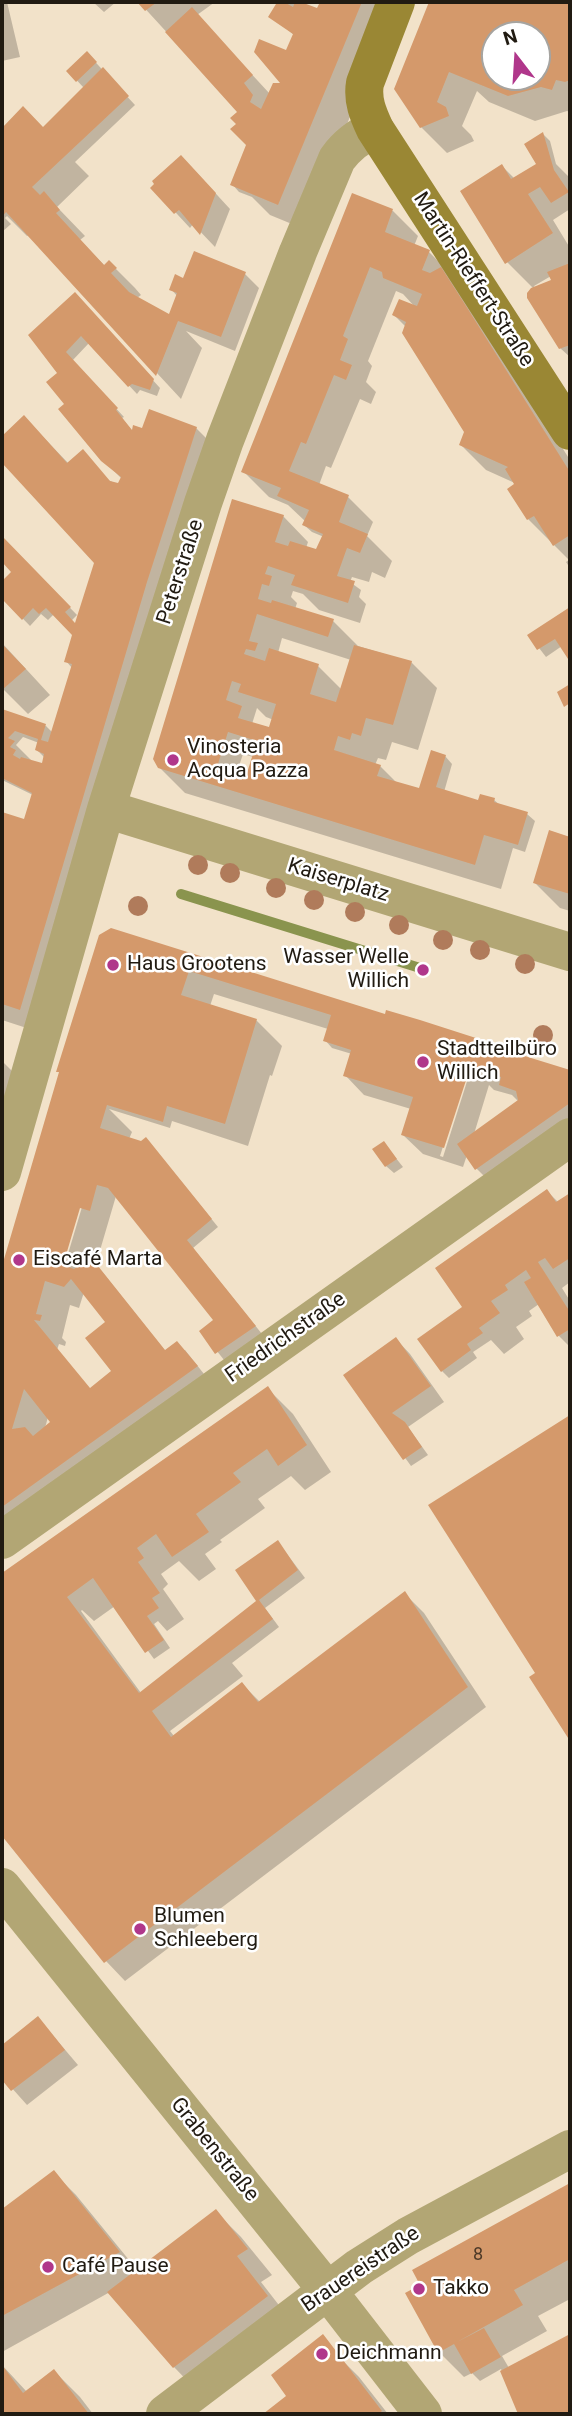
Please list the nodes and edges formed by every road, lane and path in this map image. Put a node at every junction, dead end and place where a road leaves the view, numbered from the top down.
1 (396, 2) edge
2 (375, 129) junction
3 (570, 431) edge
4 (106, 809) junction
5 (570, 952) edge
6 (570, 1137) edge
7 (2, 1172) edge
8 (2, 1540) edge
9 (2, 1887) edge
10 (570, 2149) edge
11 (327, 2290) junction
12 (166, 2414) edge
13 (423, 2414) edge

1 - 2 street
2 - 3 street, Martin-Rieffert-Straße
2 - 4 street, Peterstraße
4 - 5 street, Kaiserplatz
4 - 7 street, Peterstraße
6 - 8 street, Friedrichstraße
9 - 11 street, Grabenstraße
10 - 11 street, Brauereistraße
11 - 12 street, Brauereistraße
11 - 13 street, Grabenstraße

